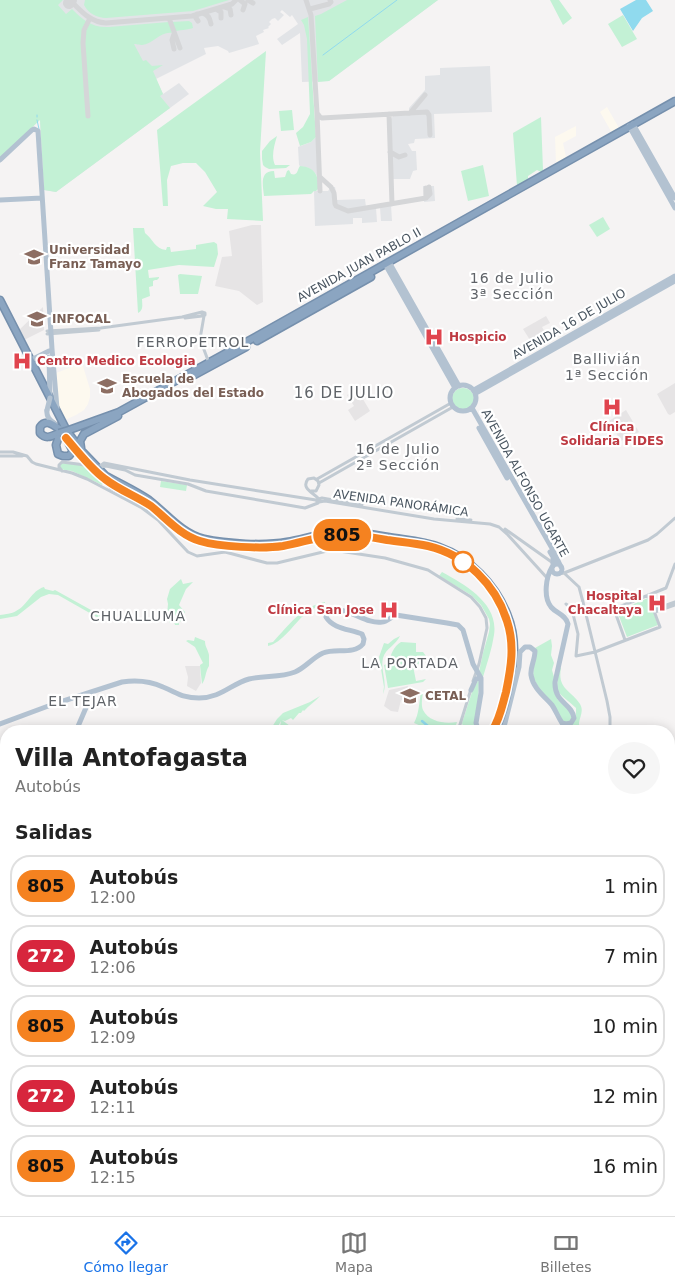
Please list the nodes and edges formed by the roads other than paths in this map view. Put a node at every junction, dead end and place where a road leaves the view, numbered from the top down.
1 (675, 101) edge
2 (675, 105) edge
3 (632, 127) junction
4 (0, 160) edge
5 (40, 198) junction
6 (675, 198) edge
7 (0, 200) edge
8 (675, 208) edge
9 (388, 265) junction
10 (675, 276) edge
11 (675, 280) edge
12 (0, 300) edge
13 (0, 309) edge
14 (49, 333) junction
15 (49, 351) junction
16 (30, 360) junction
17 (209, 365) junction
18 (457, 387) junction
19 (475, 392) junction
20 (133, 403) junction
21 (452, 405) junction
22 (471, 409) junction
23 (119, 415) junction
24 (62, 430) junction
25 (81, 450) junction
26 (0, 452) edge
27 (0, 456) edge
28 (27, 456) junction
29 (98, 467) junction
30 (135, 469) junction
31 (63, 471) junction
32 (133, 474) junction
33 (102, 475) junction
34 (318, 481) junction
35 (272, 494) junction
36 (317, 498) junction
37 (268, 502) junction
38 (273, 503) junction
39 (675, 518) edge
40 (675, 564) edge
41 (553, 566) junction
42 (561, 567) junction
43 (560, 573) junction
44 (548, 580) junction
45 (648, 596) junction
46 (566, 604) dead end
47 (675, 604) edge
48 (654, 611) junction
49 (626, 640) junction
50 (595, 652) junction
51 (476, 670) junction
52 (481, 680) junction
53 (471, 690) junction
54 (91, 692) junction
55 (0, 724) edge
56 (79, 725) edge
57 (460, 725) edge
58 (477, 725) edge
59 (496, 725) edge
60 (504, 725) edge
61 (610, 725) edge

1 - 3 highway, AVENIDA JUAN PABLO II
2 - 3 highway, AVENIDA JUAN PABLO II
3 - 6 main road
3 - 8 main road
3 - 9 highway, AVENIDA JUAN PABLO II
4 - 5 main road
5 - 7 main road
5 - 14 main road
9 - 17 highway, AVENIDA JUAN PABLO II
9 - 18 main road
10 - 19 main road, AVENIDA 16 DE JULIO
11 - 19 main road, AVENIDA 16 DE JULIO
12 - 16 highway
13 - 24 highway
14 - 15 main road
14 - 17 street
14 - 24 main road
15 - 16 main road
15 - 24 main road, bridge
16 - 24 highway
17 - 20 highway, AVENIDA JUAN PABLO II
17 - 23 highway, AVENIDA JUAN PABLO II
18 - 19 main road
18 - 21 main road
19 - 22 main road
20 - 24 highway, AVENIDA JUAN PABLO II
20 - 24 highway
21 - 22 main road
21 - 34 street
22 - 41 main road, AVENIDA ALFONSO UGARTE
22 - 42 main road, AVENIDA ALFONSO UGARTE
23 - 24 highway, AVENIDA JUAN PABLO II
23 - 25 highway
24 - 24 highway, AVENIDA JUAN PABLO II
24 - 25 highway
24 - 33 highway
25 - 33 highway
26 - 28 street
27 - 28 street
28 - 31 street
29 - 30 street, AVENIDA PANORÁMICA
29 - 31 street, AVENIDA PANORÁMICA, bridge
29 - 32 street, AVENIDA PANORÁMICA
30 - 32 street
30 - 35 street, AVENIDA PANORÁMICA
31 - 51 street
32 - 37 street, AVENIDA PANORÁMICA
33 - 59 highway
34 - 36 street
34 - 36 street
35 - 36 street, AVENIDA PANORÁMICA
35 - 37 street
35 - 38 street
36 - 38 street, AVENIDA PANORÁMICA
36 - 41 street, AVENIDA PANORÁMICA
36 - 44 street, AVENIDA PANORÁMICA
37 - 38 street, AVENIDA PANORÁMICA
39 - 43 street
40 - 45 street
41 - 42 main road
41 - 43 main road
41 - 44 main road
42 - 43 main road
43 - 44 main road
43 - 50 street
44 - 60 main road
45 - 48 street
45 - 49 street
46 - 50 street
47 - 48 street
48 - 49 street
49 - 50 street
50 - 61 street
51 - 52 main road
51 - 53 street
51 - 54 main road
52 - 53 main road
52 - 58 main road
53 - 57 street
54 - 55 main road
54 - 56 main road

